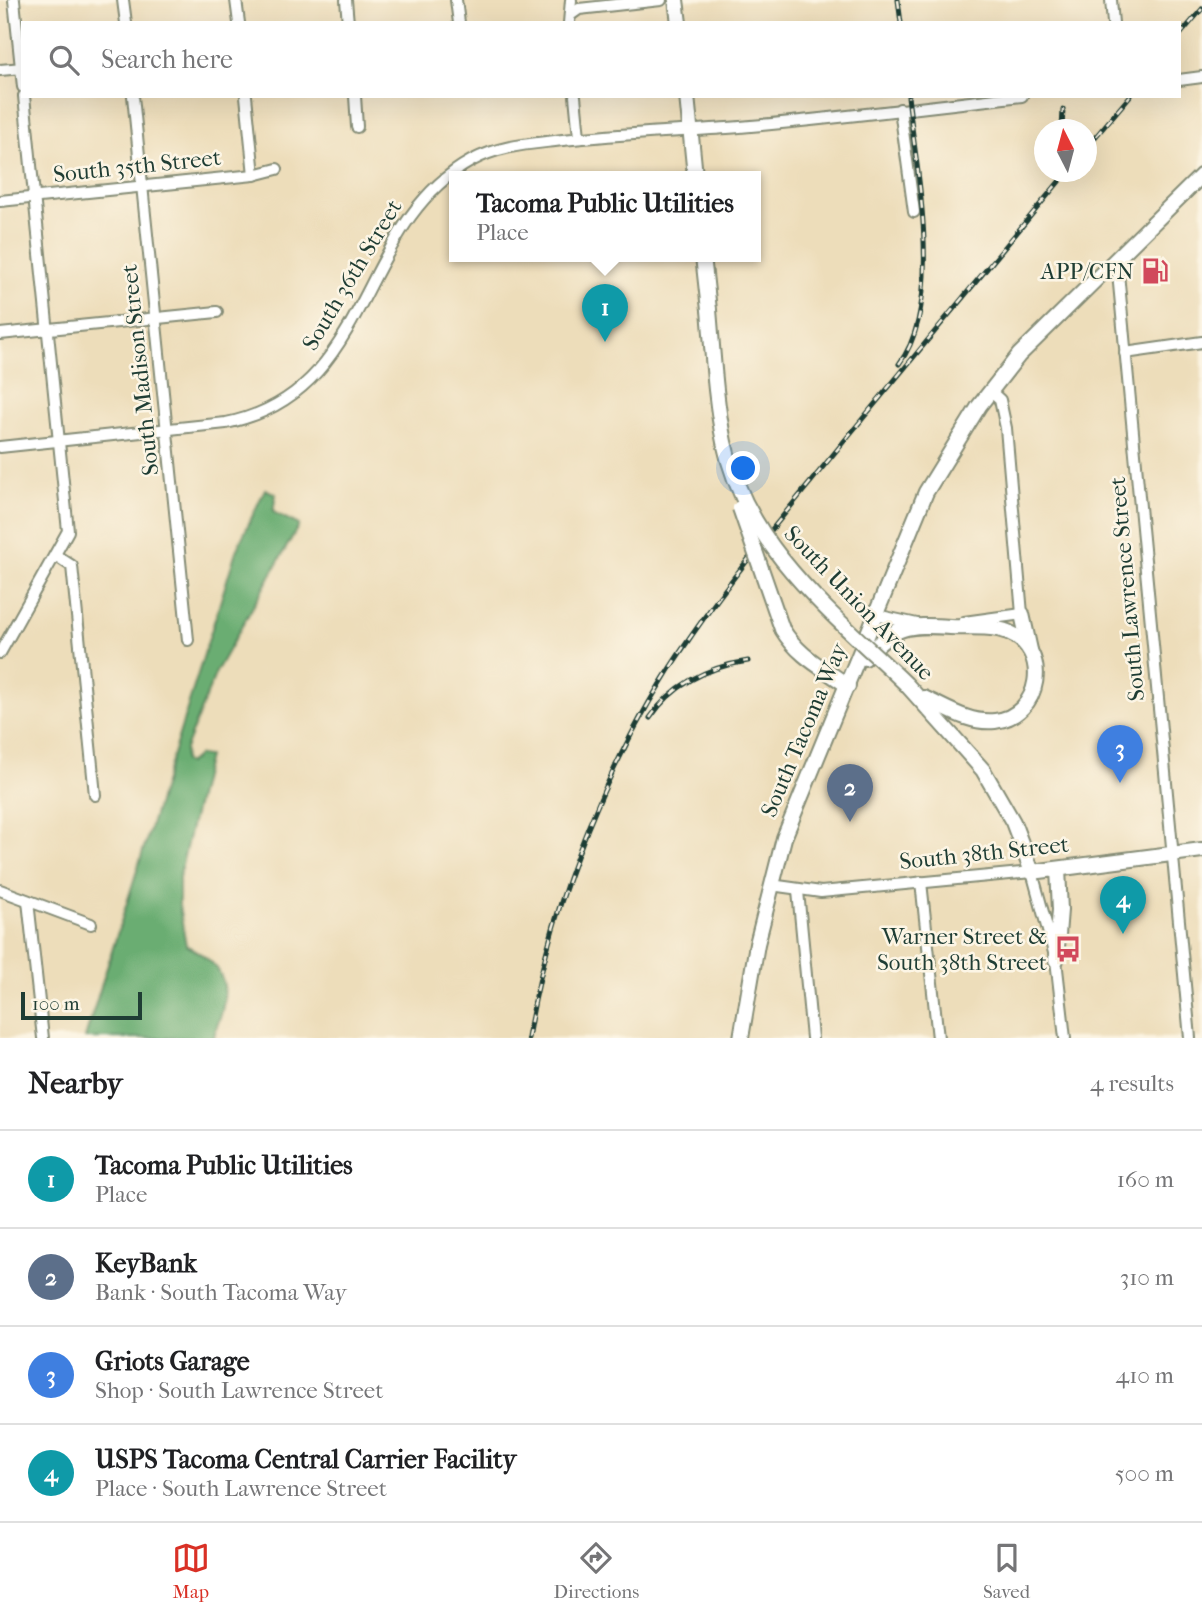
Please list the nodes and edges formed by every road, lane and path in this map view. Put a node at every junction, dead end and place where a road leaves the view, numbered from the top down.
1 (14, 0) edge
2 (123, 0) edge
3 (236, 0) edge
4 (346, 0) edge
5 (456, 0) edge
6 (571, 0) edge
7 (661, 0) edge
8 (676, 0) edge
9 (1111, 0) edge
10 (570, 18) edge
11 (126, 21) edge
12 (239, 21) edge
13 (348, 21) edge
14 (455, 21) edge
15 (679, 21) edge
16 (1113, 21) edge
17 (21, 60) edge
18 (21, 68) edge
19 (0, 70) edge
20 (1202, 77) edge
21 (1181, 79) edge
22 (24, 98) edge
23 (133, 98) edge
24 (246, 98) edge
25 (355, 98) edge
26 (575, 98) edge
27 (687, 98) edge
28 (1003, 98) edge
29 (900, 109) junction
30 (358, 127) dead end
31 (690, 130) junction
32 (579, 137) junction
33 (277, 169) dead end
34 (455, 171) edge
35 (694, 171) edge
36 (254, 175) junction
37 (1202, 175) edge
38 (449, 176) edge
39 (142, 187) junction
40 (34, 197) junction
41 (0, 201) edge
42 (914, 212) dead end
43 (704, 262) edge
44 (1110, 264) junction
45 (217, 312) dead end
46 (156, 317) junction
47 (48, 329) junction
48 (0, 334) edge
49 (1202, 342) edge
50 (1125, 353) junction
51 (990, 391) junction
52 (168, 431) junction
53 (60, 441) junction
54 (0, 447) edge
55 (731, 469) junction
56 (55, 555) junction
57 (1022, 614) junction
58 (876, 615) junction
59 (929, 626) junction
60 (188, 640) dead end
61 (1030, 650) junction
62 (0, 653) edge
63 (854, 671) junction
64 (848, 686) junction
65 (911, 690) junction
66 (95, 795) dead end
67 (1202, 850) edge
68 (1171, 854) junction
69 (1058, 869) junction
70 (1032, 872) junction
71 (921, 882) junction
72 (771, 885) junction
73 (0, 890) edge
74 (798, 891) junction
75 (28, 901) junction
76 (91, 923) dead end
77 (1056, 960) junction
78 (43, 1038) edge
79 (741, 1038) edge
80 (813, 1038) edge
81 (938, 1038) edge
82 (1065, 1038) edge
83 (1190, 1038) edge

1 - 17 street
2 - 11 street
3 - 12 street
4 - 13 street
5 - 14 street
6 - 10 street
7 - 10 street
8 - 15 main road
9 - 16 street
18 - 19 street
20 - 21 street
22 - 40 street
23 - 39 street, South Madison Street
24 - 36 street
25 - 30 street
26 - 32 street
27 - 31 main road
28 - 29 street
29 - 31 street
29 - 42 street
31 - 32 street
31 - 35 main road
32 - 34 street, South 36th Street
33 - 36 street, South 35th Street
36 - 39 street, South 35th Street
37 - 44 main road, South Tacoma Way
38 - 52 street, South 36th Street
39 - 40 street, South 35th Street
39 - 46 street, South Madison Street
40 - 41 street, South 35th Street
40 - 47 street
43 - 55 main road, South Union Avenue, bridge
44 - 50 street, South Lawrence Street
44 - 51 main road, South Tacoma Way
45 - 46 street
46 - 47 street
46 - 52 street, South Madison Street
47 - 48 street
47 - 53 street
49 - 50 street
50 - 68 street, South Lawrence Street
51 - 57 street
51 - 58 main road, South Tacoma Way
52 - 53 street, South 36th Street
52 - 60 street, South Madison Street
53 - 54 street, South 36th Street
53 - 56 street
55 - 64 main road, bridge
55 - 65 main road, South Union Avenue, bridge
56 - 62 street
56 - 66 street
57 - 59 street
57 - 61 main road
58 - 59 street
58 - 63 main road, South Tacoma Way
59 - 61 main road
59 - 63 main road
61 - 65 main road
63 - 64 main road, South Tacoma Way
64 - 72 main road, South Tacoma Way
65 - 70 main road, South Union Avenue
67 - 68 main road, South 38th Street
68 - 69 main road, South 38th Street
68 - 83 street, South Lawrence Street
69 - 70 main road, South 38th Street
69 - 77 main road
70 - 71 street, South 38th Street
70 - 77 street
71 - 74 street, South 38th Street
71 - 81 street
72 - 74 street, South 38th Street
72 - 79 main road, South Tacoma Way
73 - 75 street
74 - 80 street
75 - 76 street
75 - 78 street
77 - 82 street

